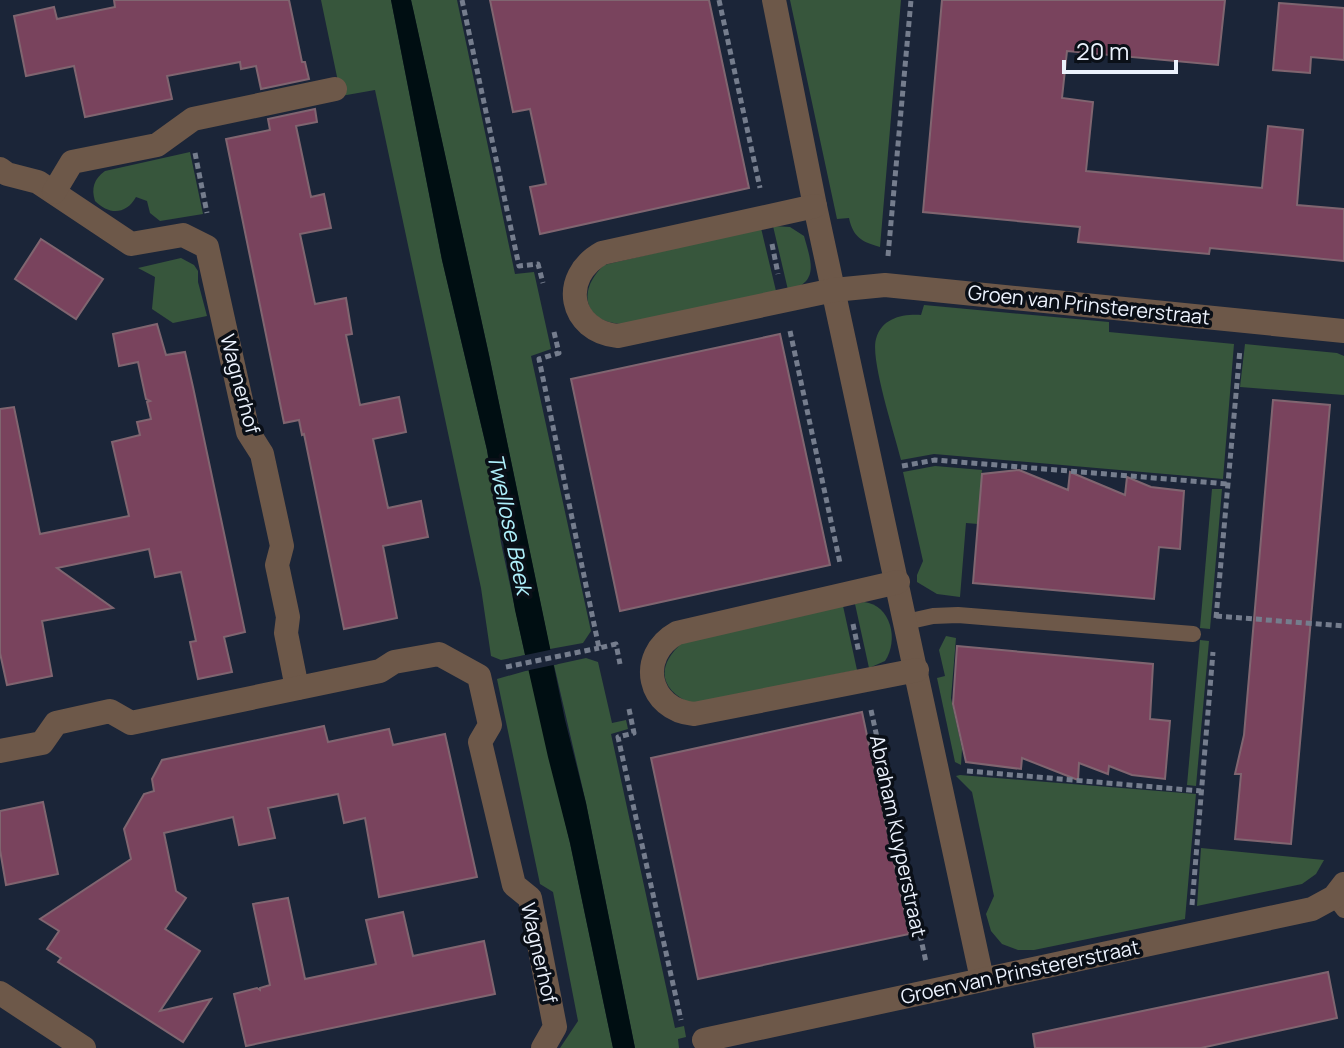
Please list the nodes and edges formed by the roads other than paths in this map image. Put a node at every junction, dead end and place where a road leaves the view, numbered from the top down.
1 (774, 0) edge
2 (335, 89) dead end
3 (0, 169) edge
4 (54, 192) junction
5 (815, 206) junction
6 (834, 290) junction
7 (1344, 331) edge
8 (898, 582) junction
9 (906, 622) junction
10 (1193, 634) dead end
11 (917, 670) junction
12 (297, 688) junction
13 (0, 751) edge
14 (1341, 897) edge
15 (982, 979) junction
16 (0, 993) edge
17 (704, 1040) dead end
18 (84, 1048) edge
19 (543, 1048) edge

1 - 5 street
2 - 4 street
3 - 4 street
4 - 12 street, Wagnerhof
5 - 6 street
5 - 6 street
6 - 7 street, Groen van Prinstererstraat
6 - 8 street
8 - 9 street
8 - 11 street
9 - 10 lane
9 - 11 street
11 - 15 street
12 - 13 street, Wagnerhof
12 - 19 street, Wagnerhof
14 - 15 street, Groen van Prinstererstraat
15 - 17 street, Groen van Prinstererstraat
16 - 18 street

